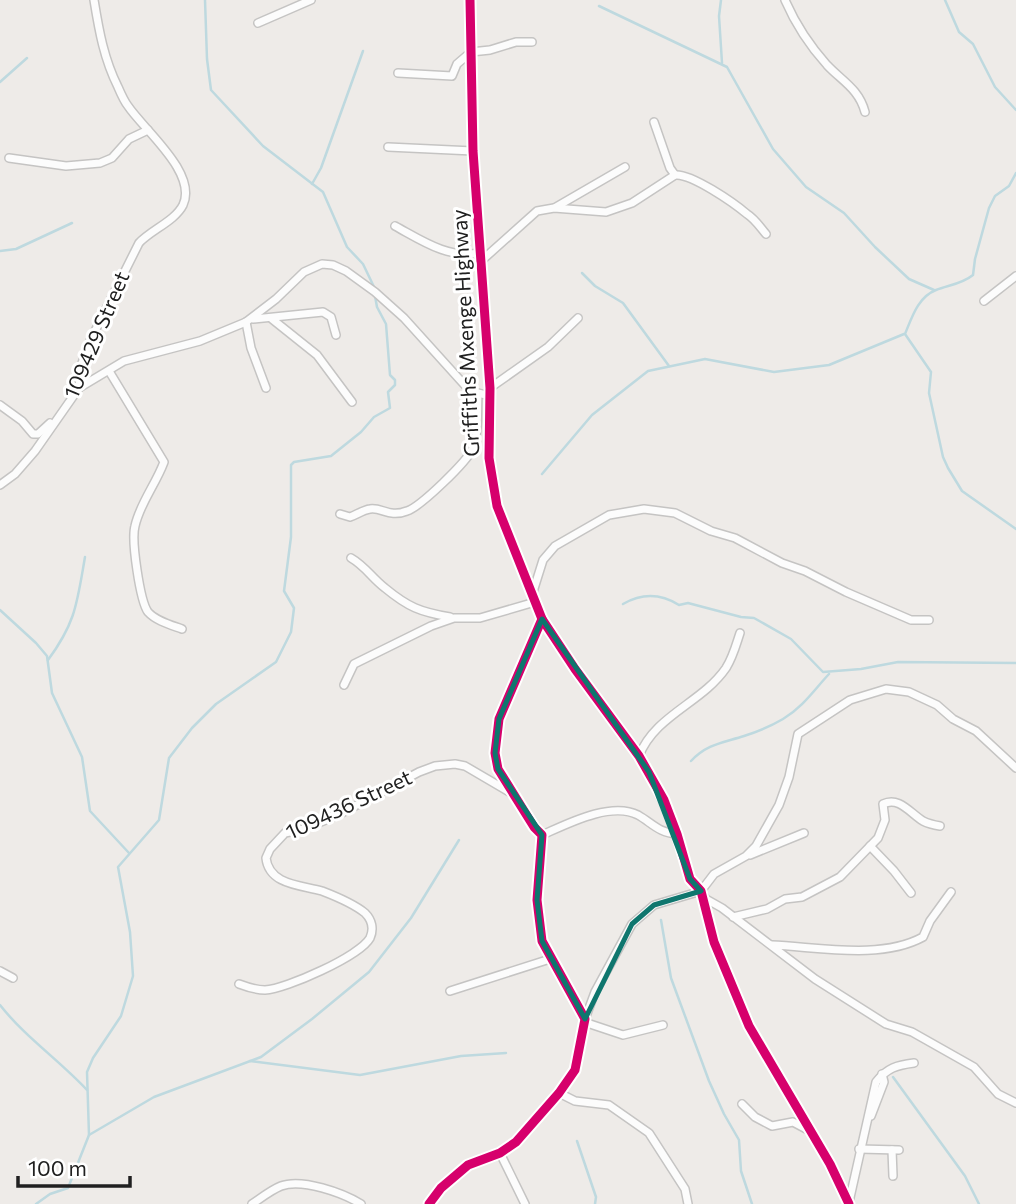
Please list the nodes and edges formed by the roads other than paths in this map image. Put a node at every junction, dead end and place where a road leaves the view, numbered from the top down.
1 (94, 0) edge
2 (311, 0) edge
3 (470, 0) edge
4 (785, 0) edge
5 (258, 23) dead end
6 (532, 42) dead end
7 (471, 52) junction
8 (398, 73) dead end
9 (864, 112) dead end
10 (654, 122) dead end
11 (148, 130) junction
12 (388, 147) dead end
13 (473, 151) junction
14 (9, 158) dead end
15 (625, 167) dead end
16 (676, 174) junction
17 (554, 208) junction
18 (395, 226) dead end
19 (766, 234) dead end
20 (480, 257) junction
21 (1016, 276) edge
22 (984, 301) dead end
23 (578, 318) dead end
24 (272, 319) junction
25 (249, 321) junction
26 (336, 335) dead end
27 (108, 371) junction
28 (79, 388) junction
29 (266, 388) dead end
30 (490, 392) junction
31 (478, 394) junction
32 (352, 402) dead end
33 (0, 405) edge
34 (63, 410) junction
35 (0, 485) edge
36 (340, 514) dead end
37 (351, 558) dead end
38 (533, 599) junction
39 (454, 618) junction
40 (542, 619) junction
41 (929, 620) dead end
42 (182, 629) dead end
43 (740, 633) dead end
44 (344, 685) dead end
45 (639, 756) junction
46 (1016, 768) edge
47 (515, 796) junction
48 (940, 826) dead end
49 (804, 833) dead end
50 (677, 834) junction
51 (542, 835) junction
52 (870, 846) junction
53 (746, 856) junction
54 (701, 891) junction
55 (951, 892) dead end
56 (911, 893) dead end
57 (733, 917) junction
58 (772, 945) junction
59 (550, 959) junction
60 (0, 971) edge
61 (13, 978) dead end
62 (239, 984) dead end
63 (450, 991) dead end
64 (584, 1021) junction
65 (663, 1025) dead end
66 (914, 1063) dead end
67 (884, 1072) junction
68 (893, 1077) dead end
69 (559, 1093) junction
70 (1016, 1103) edge
71 (742, 1104) dead end
72 (811, 1131) junction
73 (860, 1147) junction
74 (500, 1153) junction
75 (893, 1176) dead end
76 (849, 1203) edge
77 (252, 1204) edge
78 (361, 1204) edge
79 (429, 1204) edge
80 (525, 1204) edge
81 (688, 1204) edge

1 - 11 street, 109429 Street
2 - 5 street
3 - 7 street, Griffiths Mxenge Highway
4 - 9 street
6 - 7 street
7 - 8 street
7 - 13 street, Griffiths Mxenge Highway
10 - 16 street
11 - 14 street
11 - 28 street, 109429 Street
12 - 13 street
13 - 20 street, Griffiths Mxenge Highway
15 - 17 street
16 - 17 street
16 - 19 street
17 - 20 street
18 - 20 street
20 - 30 street, Griffiths Mxenge Highway
21 - 22 street
23 - 30 street
24 - 25 street
24 - 26 street
24 - 32 street
25 - 27 street
25 - 29 street
25 - 31 street
27 - 28 street
27 - 42 street
28 - 34 street, 109429 Street
30 - 31 street
30 - 38 street, Griffiths Mxenge Highway
31 - 36 street
33 - 34 street
34 - 35 street, 109429 Street
37 - 39 street
38 - 39 street
38 - 40 street, Griffiths Mxenge Highway
38 - 41 street
39 - 44 street
40 - 45 street, Griffiths Mxenge Highway
40 - 47 street
43 - 45 street
45 - 50 street, Griffiths Mxenge Highway
46 - 53 street
47 - 51 street
47 - 62 street, 109436 Street
48 - 52 street
49 - 53 street
50 - 51 street
50 - 54 street, Griffiths Mxenge Highway
51 - 59 street
52 - 56 street
52 - 57 street
53 - 54 street
54 - 57 street
54 - 64 street
54 - 72 street, Griffiths Mxenge Highway
55 - 58 street
57 - 58 street
58 - 70 street
59 - 63 street
59 - 64 street
60 - 61 street
64 - 65 street
64 - 69 street
66 - 67 street
67 - 68 street
67 - 73 street
69 - 74 street
69 - 81 street
71 - 72 street
72 - 76 street, Griffiths Mxenge Highway
73 - 75 street
73 - 76 street
74 - 79 street
74 - 80 street
77 - 78 street

